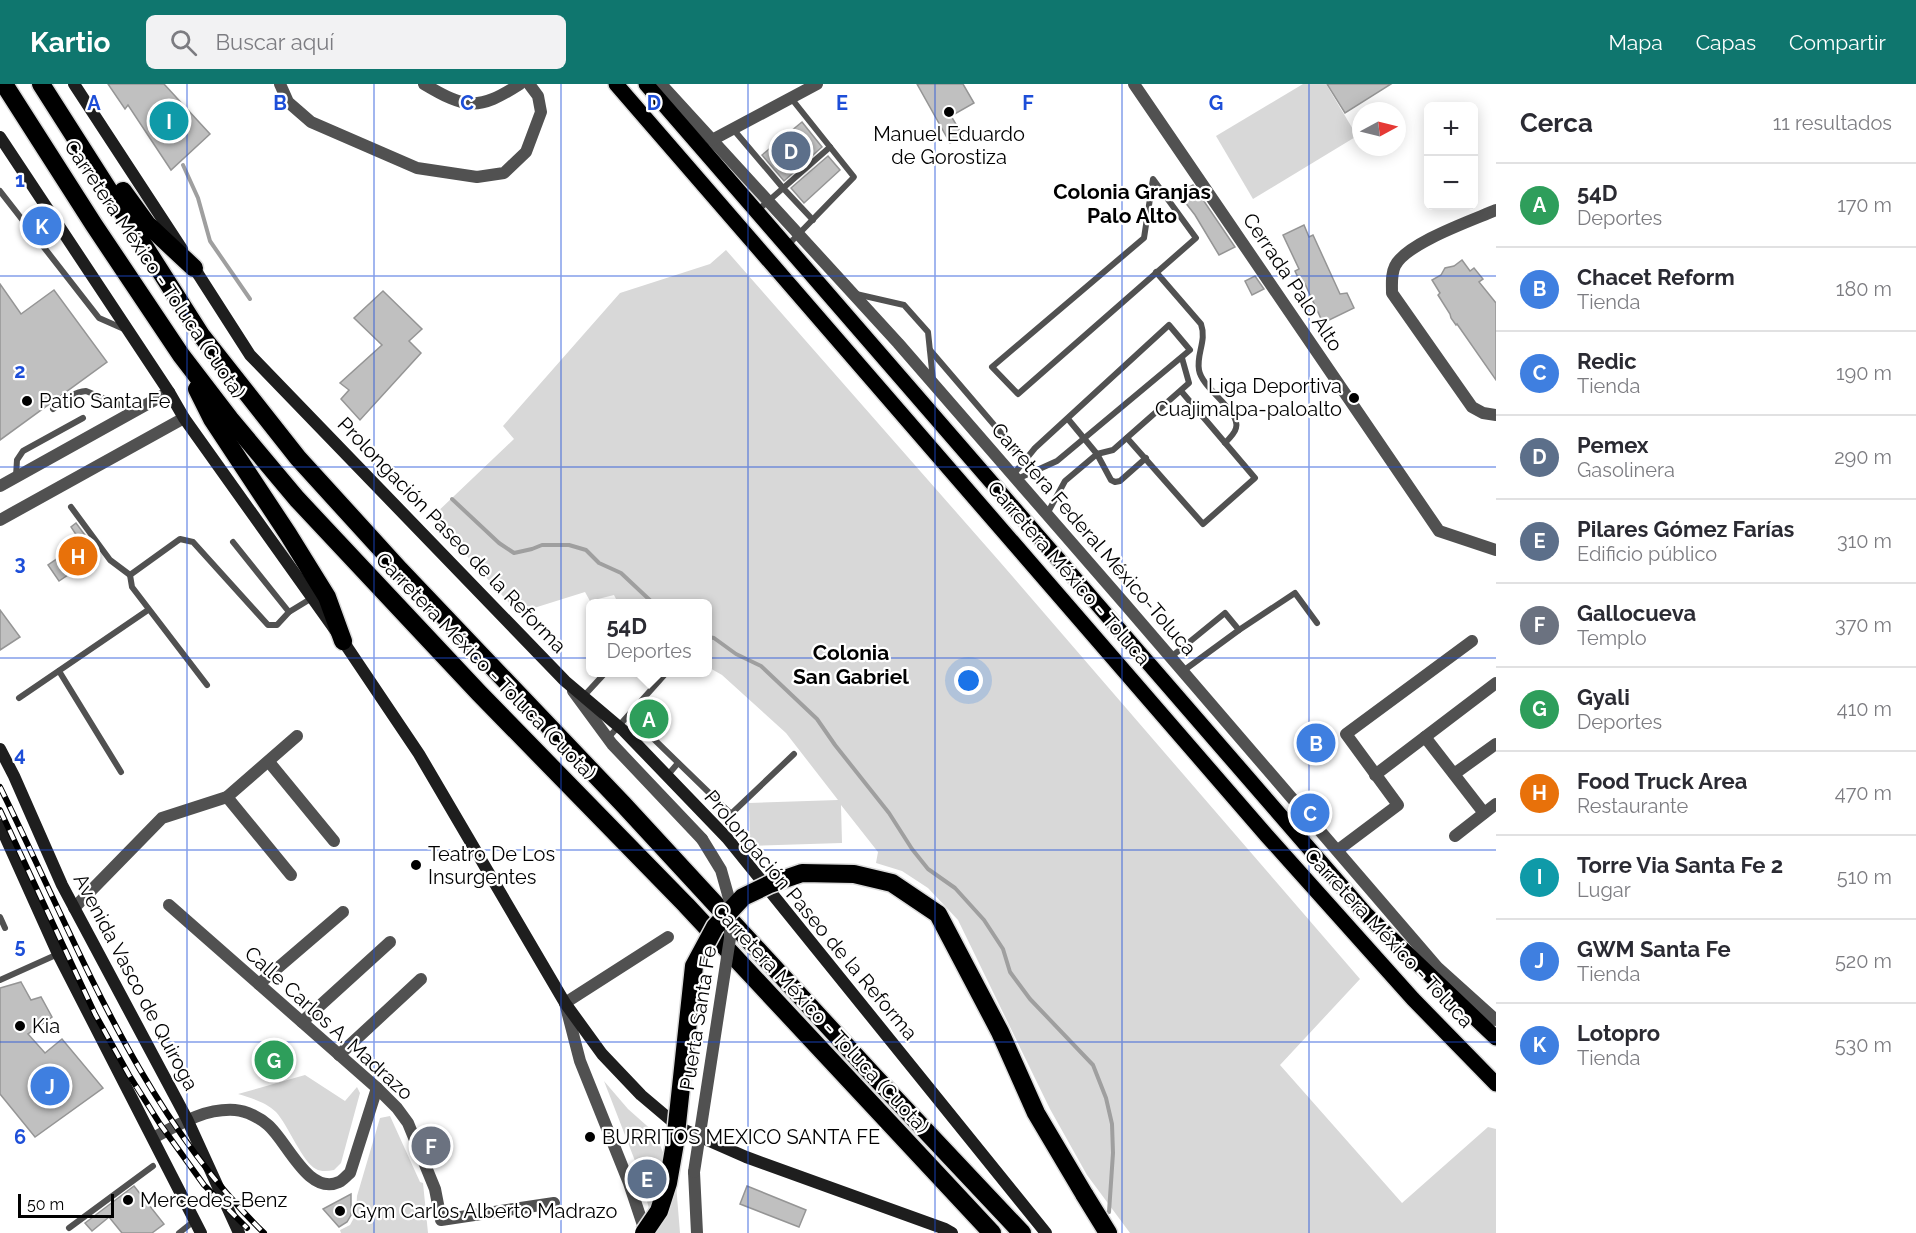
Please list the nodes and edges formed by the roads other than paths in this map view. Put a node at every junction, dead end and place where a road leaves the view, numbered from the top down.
1 (4, 84) edge
2 (40, 84) edge
3 (74, 84) edge
4 (280, 84) edge
5 (424, 84) edge
6 (520, 84) edge
7 (529, 84) edge
8 (616, 84) edge
9 (646, 84) edge
10 (661, 84) edge
11 (817, 84) edge
12 (1134, 84) edge
13 (791, 98) junction
14 (733, 129) junction
15 (72, 132) junction
16 (0, 137) edge
17 (712, 140) junction
18 (830, 147) junction
19 (783, 188) junction
20 (0, 191) edge
21 (762, 206) junction
22 (1496, 210) edge
23 (813, 220) junction
24 (793, 241) junction
25 (194, 268) junction
26 (1156, 272) junction
27 (851, 292) junction
28 (128, 331) junction
29 (930, 350) junction
30 (181, 355) junction
31 (1182, 358) junction
32 (933, 384) junction
33 (1180, 391) junction
34 (169, 392) junction
35 (53, 409) dead end
36 (135, 411) junction
37 (1496, 415) edge
38 (83, 418) dead end
39 (184, 418) junction
40 (1068, 419) junction
41 (1085, 438) junction
42 (1127, 438) junction
43 (1225, 443) junction
44 (1097, 454) junction
45 (1146, 458) junction
46 (1024, 460) junction
47 (16, 477) junction
48 (1015, 477) junction
49 (0, 486) edge
50 (71, 507) dead end
51 (1047, 514) junction
52 (0, 520) edge
53 (232, 542) dead end
54 (1496, 549) edge
55 (130, 575) junction
56 (313, 598) junction
57 (148, 610) junction
58 (289, 612) junction
59 (1317, 623) dead end
60 (1239, 630) junction
61 (1472, 640) dead end
62 (343, 641) junction
63 (1171, 657) junction
64 (59, 671) junction
65 (1183, 671) junction
66 (602, 677) edge
67 (664, 677) edge
68 (1496, 683) edge
69 (207, 685) dead end
70 (19, 698) dead end
71 (582, 699) junction
72 (629, 716) junction
73 (619, 726) junction
74 (297, 736) dead end
75 (1425, 737) junction
76 (608, 738) junction
77 (1496, 744) edge
78 (0, 749) edge
79 (794, 754) dead end
80 (269, 762) junction
81 (678, 763) junction
82 (121, 772) dead end
83 (1454, 774) junction
84 (1376, 775) junction
85 (667, 776) junction
86 (227, 797) junction
87 (1496, 804) edge
88 (1484, 813) junction
89 (0, 825) edge
90 (1455, 836) dead end
91 (334, 841) dead end
92 (1338, 850) junction
93 (291, 875) dead end
94 (169, 905) dead end
95 (74, 908) junction
96 (344, 912) dead end
97 (0, 917) edge
98 (5, 928) dead end
99 (668, 937) dead end
100 (390, 942) dead end
101 (58, 954) junction
102 (421, 979) dead end
103 (0, 980) edge
104 (259, 984) junction
105 (564, 1004) junction
106 (1496, 1020) edge
107 (302, 1022) junction
108 (1496, 1038) edge
109 (339, 1055) junction
110 (1476, 1063) junction
111 (1496, 1074) edge
112 (1496, 1084) edge
113 (377, 1088) junction
114 (187, 1119) junction
115 (153, 1138) junction
116 (153, 1166) dead end
117 (554, 1203) dead end
118 (195, 1221) junction
119 (69, 1228) dead end
120 (179, 1233) edge
121 (201, 1233) edge
122 (239, 1233) edge
123 (644, 1233) edge
124 (698, 1233) edge
125 (952, 1233) edge
126 (992, 1233) edge
127 (1022, 1233) edge
128 (1046, 1233) edge
129 (1107, 1233) edge

1 - 30 highway, Carretera México - Toluca (Cuota)
2 - 15 highway, Carretera México - Toluca (Cuota)
3 - 25 main road, Prolongación Paseo de la Reforma
4 - 7 street
5 - 6 street
8 - 110 main road, Carretera México - Toluca
9 - 21 main road, Carretera México - Toluca
10 - 17 street
11 - 13 street
12 - 54 street, Cerrada Palo Alto
13 - 14 street
13 - 18 lane
14 - 17 street
14 - 19 lane
15 - 25 highway
15 - 127 highway, Carretera México - Toluca (Cuota)
16 - 28 main road
17 - 21 street
18 - 19 lane
18 - 23 lane
19 - 21 lane
19 - 23 lane
20 - 28 lane
21 - 24 main road, Carretera México - Toluca
22 - 37 street
23 - 24 lane
24 - 27 street, Carretera Federal México-Toluca
24 - 108 main road, Carretera México - Toluca
25 - 71 main road, Prolongación Paseo de la Reforma
26 - 26 lane
26 - 43 lane
27 - 29 lane
27 - 32 street, Carretera Federal México-Toluca
28 - 34 main road
29 - 32 lane
29 - 46 lane
30 - 62 highway
30 - 126 highway, Carretera México - Toluca (Cuota)
31 - 33 lane
31 - 40 lane
31 - 41 lane
32 - 48 street, Carretera Federal México-Toluca
33 - 42 lane
33 - 43 lane
34 - 36 street
34 - 39 main road
35 - 36 lane
36 - 47 street
38 - 47 lane
39 - 52 street
39 - 56 main road
40 - 41 lane
40 - 46 lane
41 - 44 lane
41 - 48 lane
42 - 44 lane
42 - 45 lane
43 - 45 lane
44 - 45 lane
44 - 51 lane
46 - 48 lane
47 - 49 street
48 - 51 street, Carretera Federal México-Toluca
50 - 55 lane
51 - 63 street, Carretera Federal México-Toluca
53 - 58 lane
55 - 57 lane
55 - 58 lane
56 - 58 lane
56 - 62 main road
57 - 64 lane
57 - 69 lane
59 - 60 lane
60 - 63 lane
60 - 65 lane
61 - 84 street
62 - 105 main road
63 - 65 street, Carretera Federal México-Toluca
64 - 70 lane
64 - 82 lane
65 - 92 street, Carretera Federal México-Toluca
66 - 71 lane
67 - 72 lane
68 - 75 street
71 - 73 main road, Prolongación Paseo de la Reforma
71 - 76 street, Puerta Santa Fe
72 - 73 lane
72 - 81 lane
73 - 76 lane
73 - 85 main road, Prolongación Paseo de la Reforma
74 - 80 street
75 - 83 street
75 - 84 street
76 - 124 street, Puerta Santa Fe, bridge
77 - 83 street
78 - 95 main road, Avenida Vasco de Quiroga
79 - 81 lane
80 - 86 street
80 - 91 street
81 - 85 lane
83 - 88 street
84 - 92 street
85 - 128 main road, Prolongación Paseo de la Reforma
86 - 93 street
86 - 95 street
87 - 88 street
88 - 90 street
89 - 101 main road
92 - 106 street, Carretera Federal México-Toluca
94 - 104 street, Calle Carlos A. Madrazo
95 - 114 main road, Avenida Vasco de Quiroga
96 - 104 street
97 - 98 lane
99 - 105 street
100 - 107 street
101 - 103 lane
101 - 115 main road
102 - 109 street
104 - 107 street, Calle Carlos A. Madrazo
105 - 123 street
105 - 125 main road
107 - 109 street, Calle Carlos A. Madrazo
109 - 113 street, Calle Carlos A. Madrazo
110 - 111 main road
110 - 112 main road, Carretera México - Toluca
113 - 114 street
113 - 117 street, Calle Carlos A. Madrazo
114 - 115 street
114 - 122 main road, Avenida Vasco de Quiroga
115 - 118 main road
116 - 119 lane
118 - 120 lane
118 - 121 main road
123 - 129 highway, bridge

